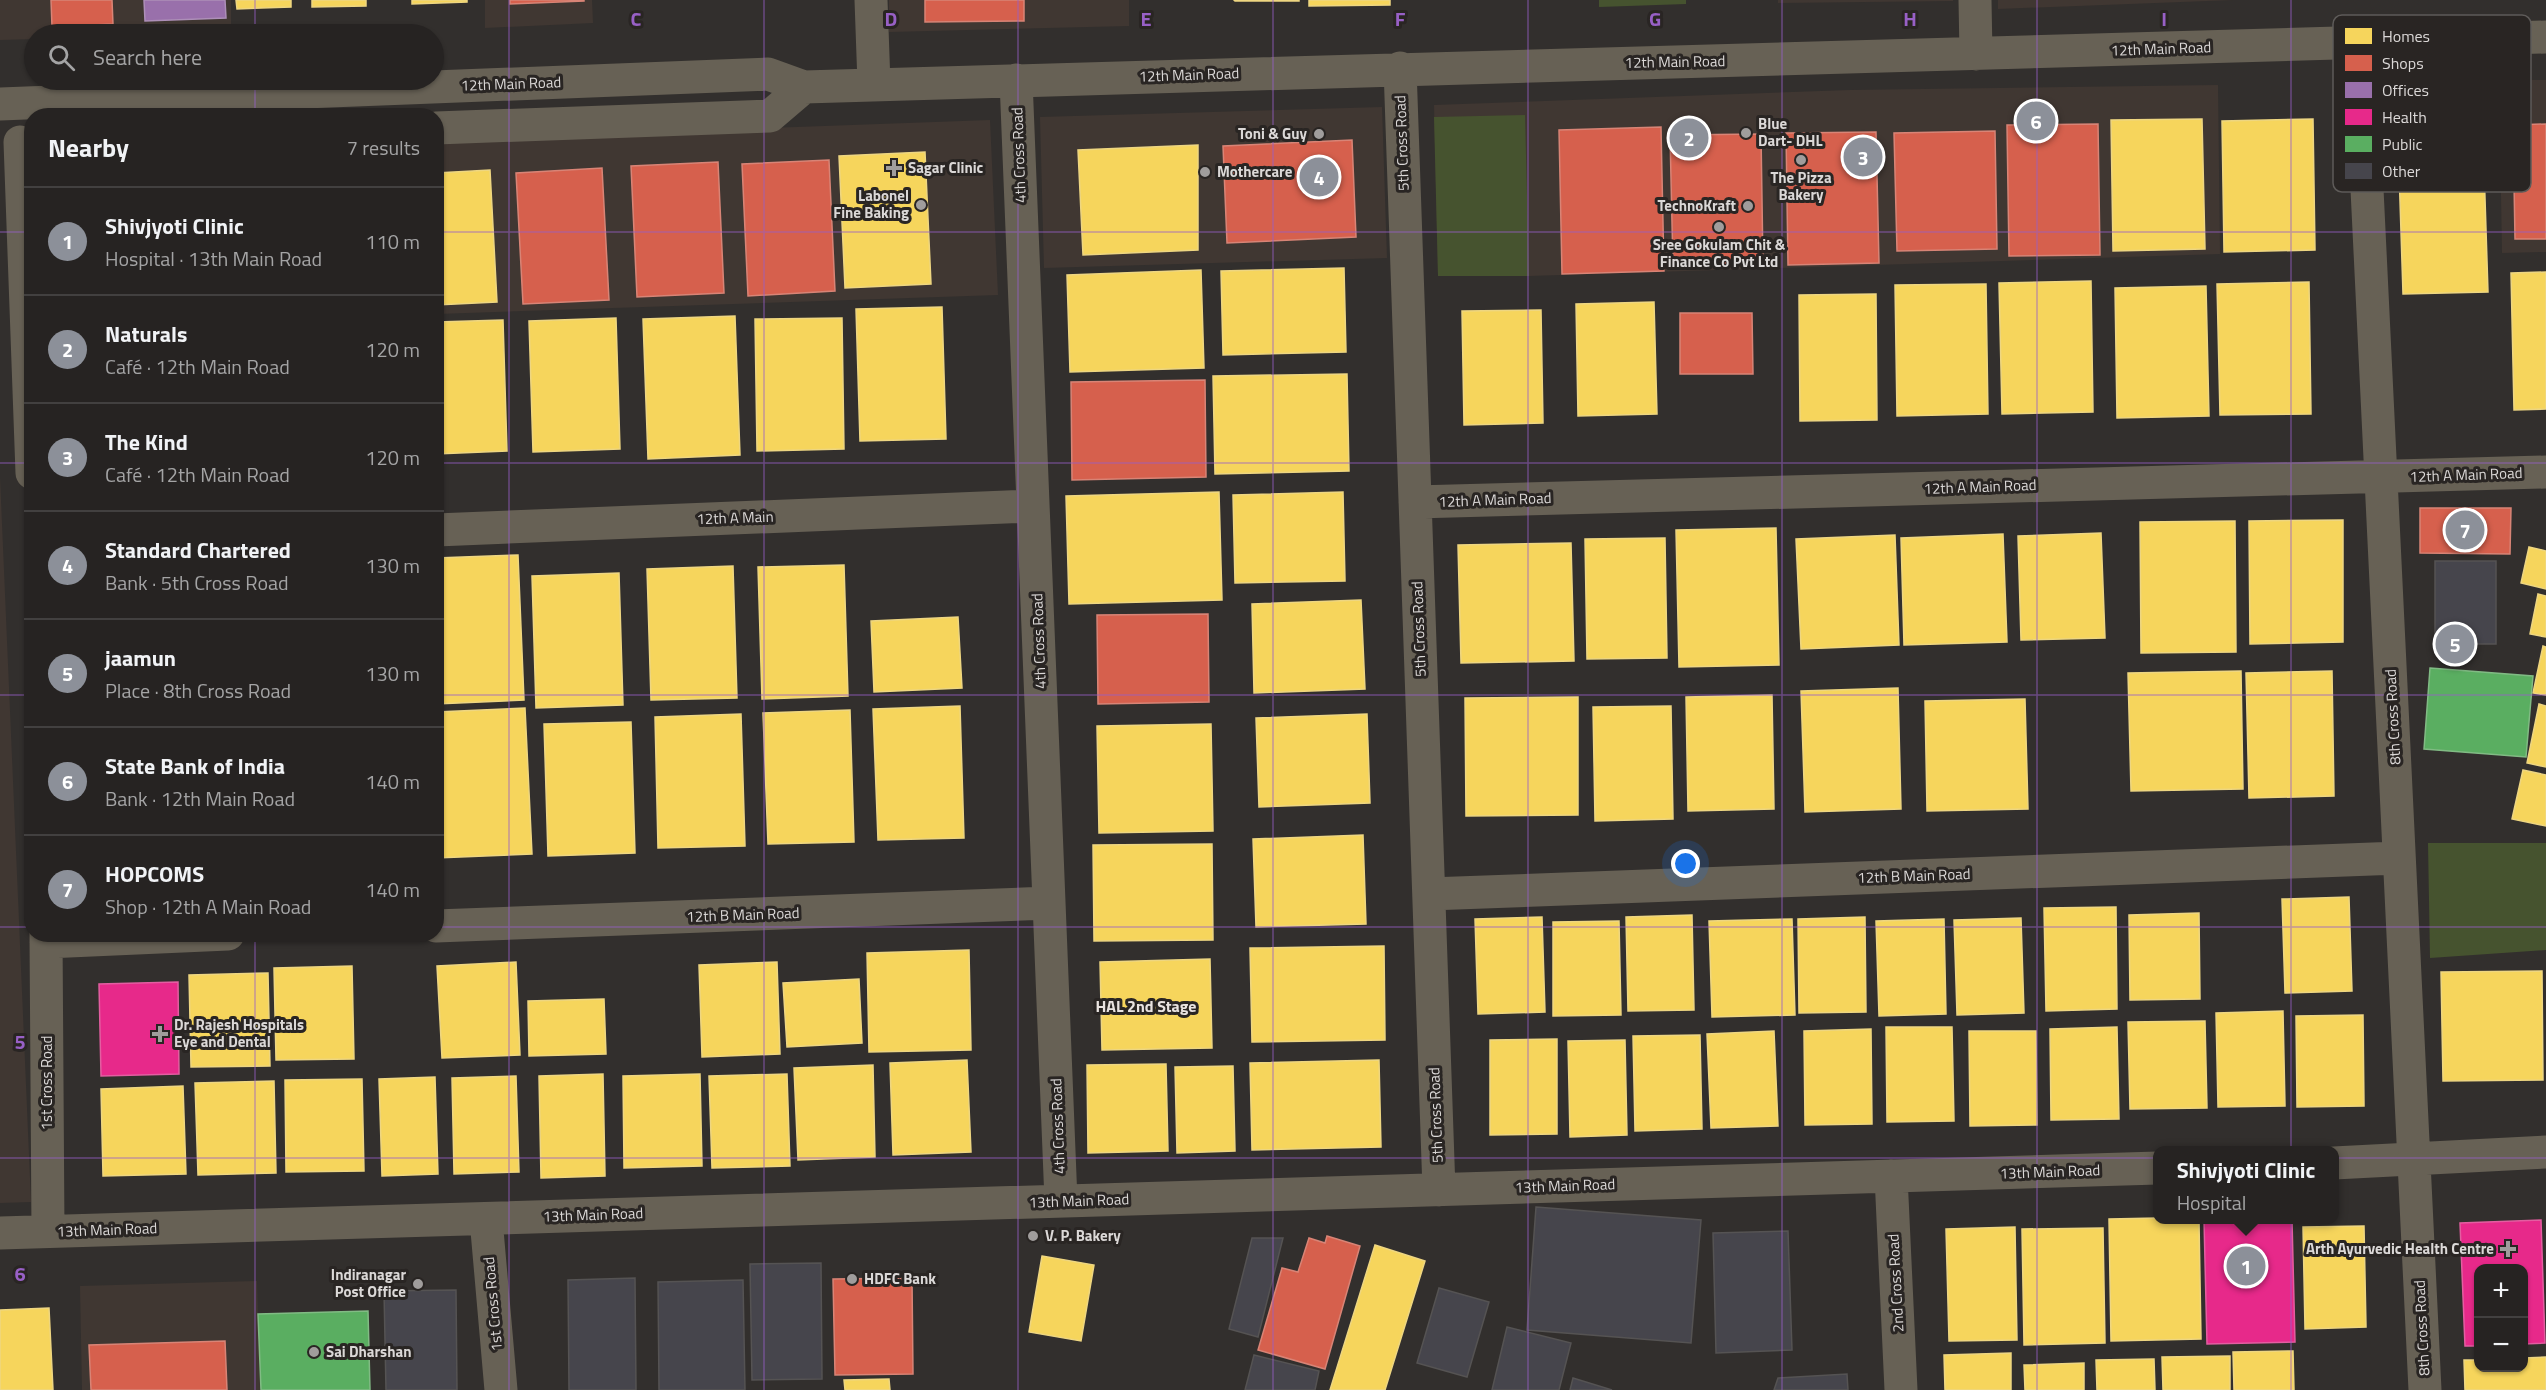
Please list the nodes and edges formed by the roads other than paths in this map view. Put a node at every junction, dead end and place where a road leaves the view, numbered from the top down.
1 (871, 0) edge
2 (1975, 0) edge
3 (2546, 37) edge
4 (2531, 38) edge
5 (2333, 45) edge
6 (1976, 54) junction
7 (1400, 68) junction
8 (1016, 80) junction
9 (874, 84) junction
10 (444, 87) edge
11 (804, 87) junction
12 (358, 90) edge
13 (0, 104) edge
14 (444, 128) edge
15 (17, 142) edge
16 (2367, 192) edge
17 (24, 296) edge
18 (2546, 472) edge
19 (2381, 477) junction
20 (1415, 502) junction
21 (1033, 506) junction
22 (444, 530) edge
23 (2399, 858) junction
24 (1429, 894) junction
25 (1049, 903) junction
26 (444, 926) edge
27 (46, 942) edge
28 (2546, 1152) edge
29 (2414, 1161) junction
30 (2339, 1163) edge
31 (2153, 1168) edge
32 (1891, 1176) junction
33 (1439, 1190) junction
34 (1061, 1201) junction
35 (486, 1219) junction
36 (48, 1231) junction
37 (0, 1233) edge
38 (501, 1390) edge
39 (1901, 1390) edge
40 (2425, 1390) edge

1 - 9 street
2 - 6 street
3 - 4 street, 12th Main Road
5 - 6 street, 12th Main Road
6 - 7 street, 12th Main Road
7 - 8 street, 12th Main Road
7 - 20 street, 5th Cross Road
8 - 9 street, 12th Main Road
8 - 21 street, 4th Cross Road
9 - 11 street, 12th Main Road
10 - 11 street, 12th Main Road
11 - 14 street
12 - 13 street, 12th Main Road
15 - 17 street
16 - 19 street, 8th Cross Road
18 - 19 street, 12th A Main Road
19 - 20 street, 12th A Main Road
19 - 23 street, 8th Cross Road
20 - 24 street, 5th Cross Road
21 - 22 street, 12th A Main
21 - 25 street, 4th Cross Road
23 - 24 street, 12th B Main Road
23 - 29 street, 8th Cross Road
24 - 33 street, 5th Cross Road
25 - 26 street, 12th B Main Road
25 - 34 street, 4th Cross Road
27 - 36 street, 1st Cross Road
28 - 29 street
29 - 30 street
29 - 40 street, 8th Cross Road
31 - 32 street, 13th Main Road
32 - 33 street, 13th Main Road
32 - 39 street, 2nd Cross Road
33 - 34 street, 13th Main Road
34 - 35 street, 13th Main Road
35 - 36 street, 13th Main Road
35 - 38 street, 1st Cross Road
36 - 37 street, 13th Main Road

